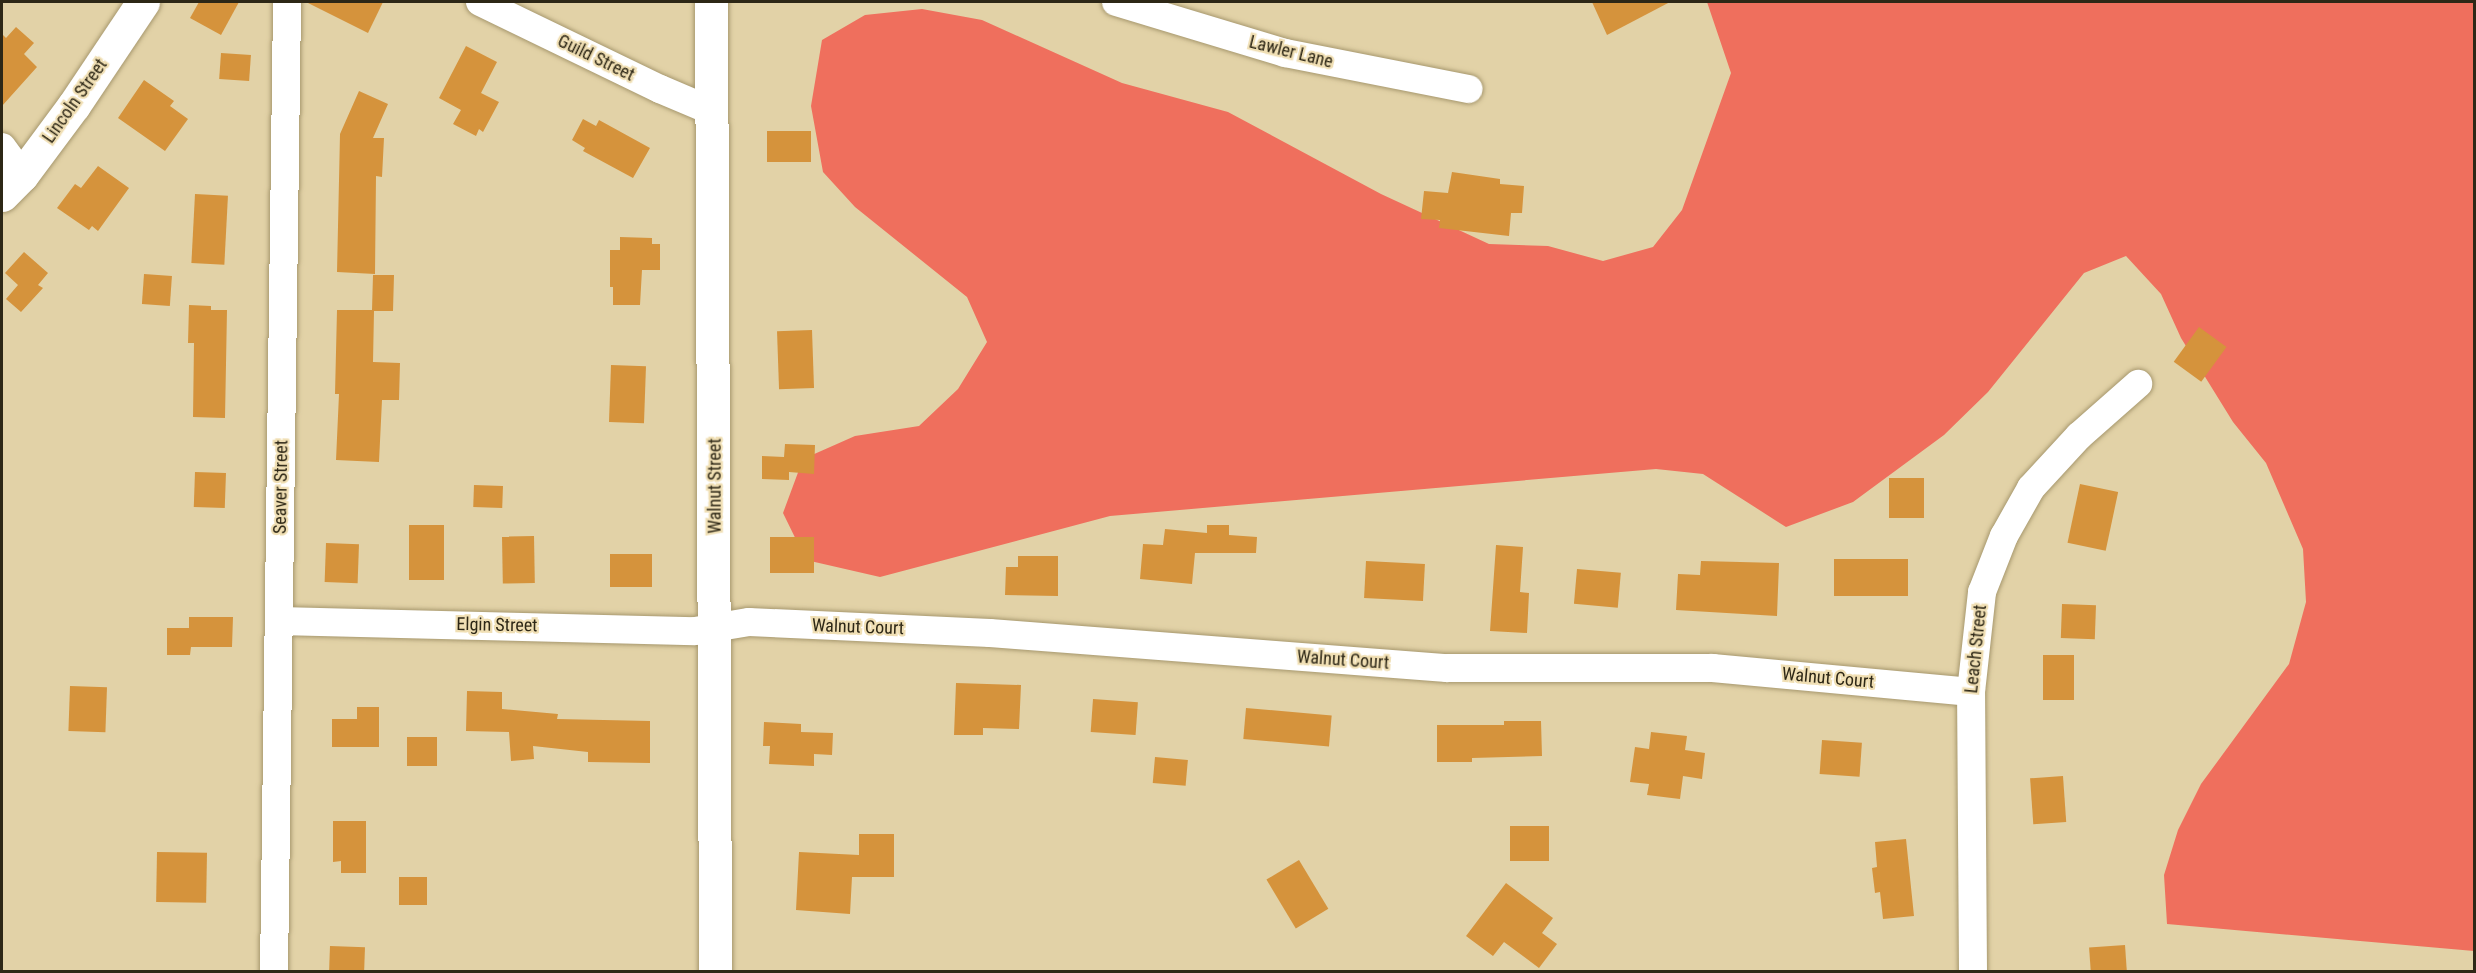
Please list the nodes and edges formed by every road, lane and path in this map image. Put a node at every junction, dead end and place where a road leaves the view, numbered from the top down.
1 (142, 2) edge
2 (288, 2) edge
3 (480, 2) edge
4 (711, 2) edge
5 (1116, 2) edge
6 (1469, 89) dead end
7 (712, 111) junction
8 (2, 147) edge
9 (12, 185) edge
10 (2138, 384) dead end
11 (279, 621) junction
12 (716, 628) junction
13 (1971, 692) junction
14 (274, 972) edge
15 (715, 972) edge
16 (1973, 972) edge

1 - 9 street, Lincoln Street
2 - 11 street, Seaver Street
3 - 7 street, Guild Street
4 - 7 street, Walnut Street
5 - 6 street, Lawler Lane
7 - 12 street, Walnut Street
8 - 9 street
10 - 13 street, Leach Street
11 - 12 street, Elgin Street
11 - 14 street, Seaver Street
12 - 13 street, Walnut Court
12 - 15 street, Walnut Street
13 - 16 street, Leach Street

